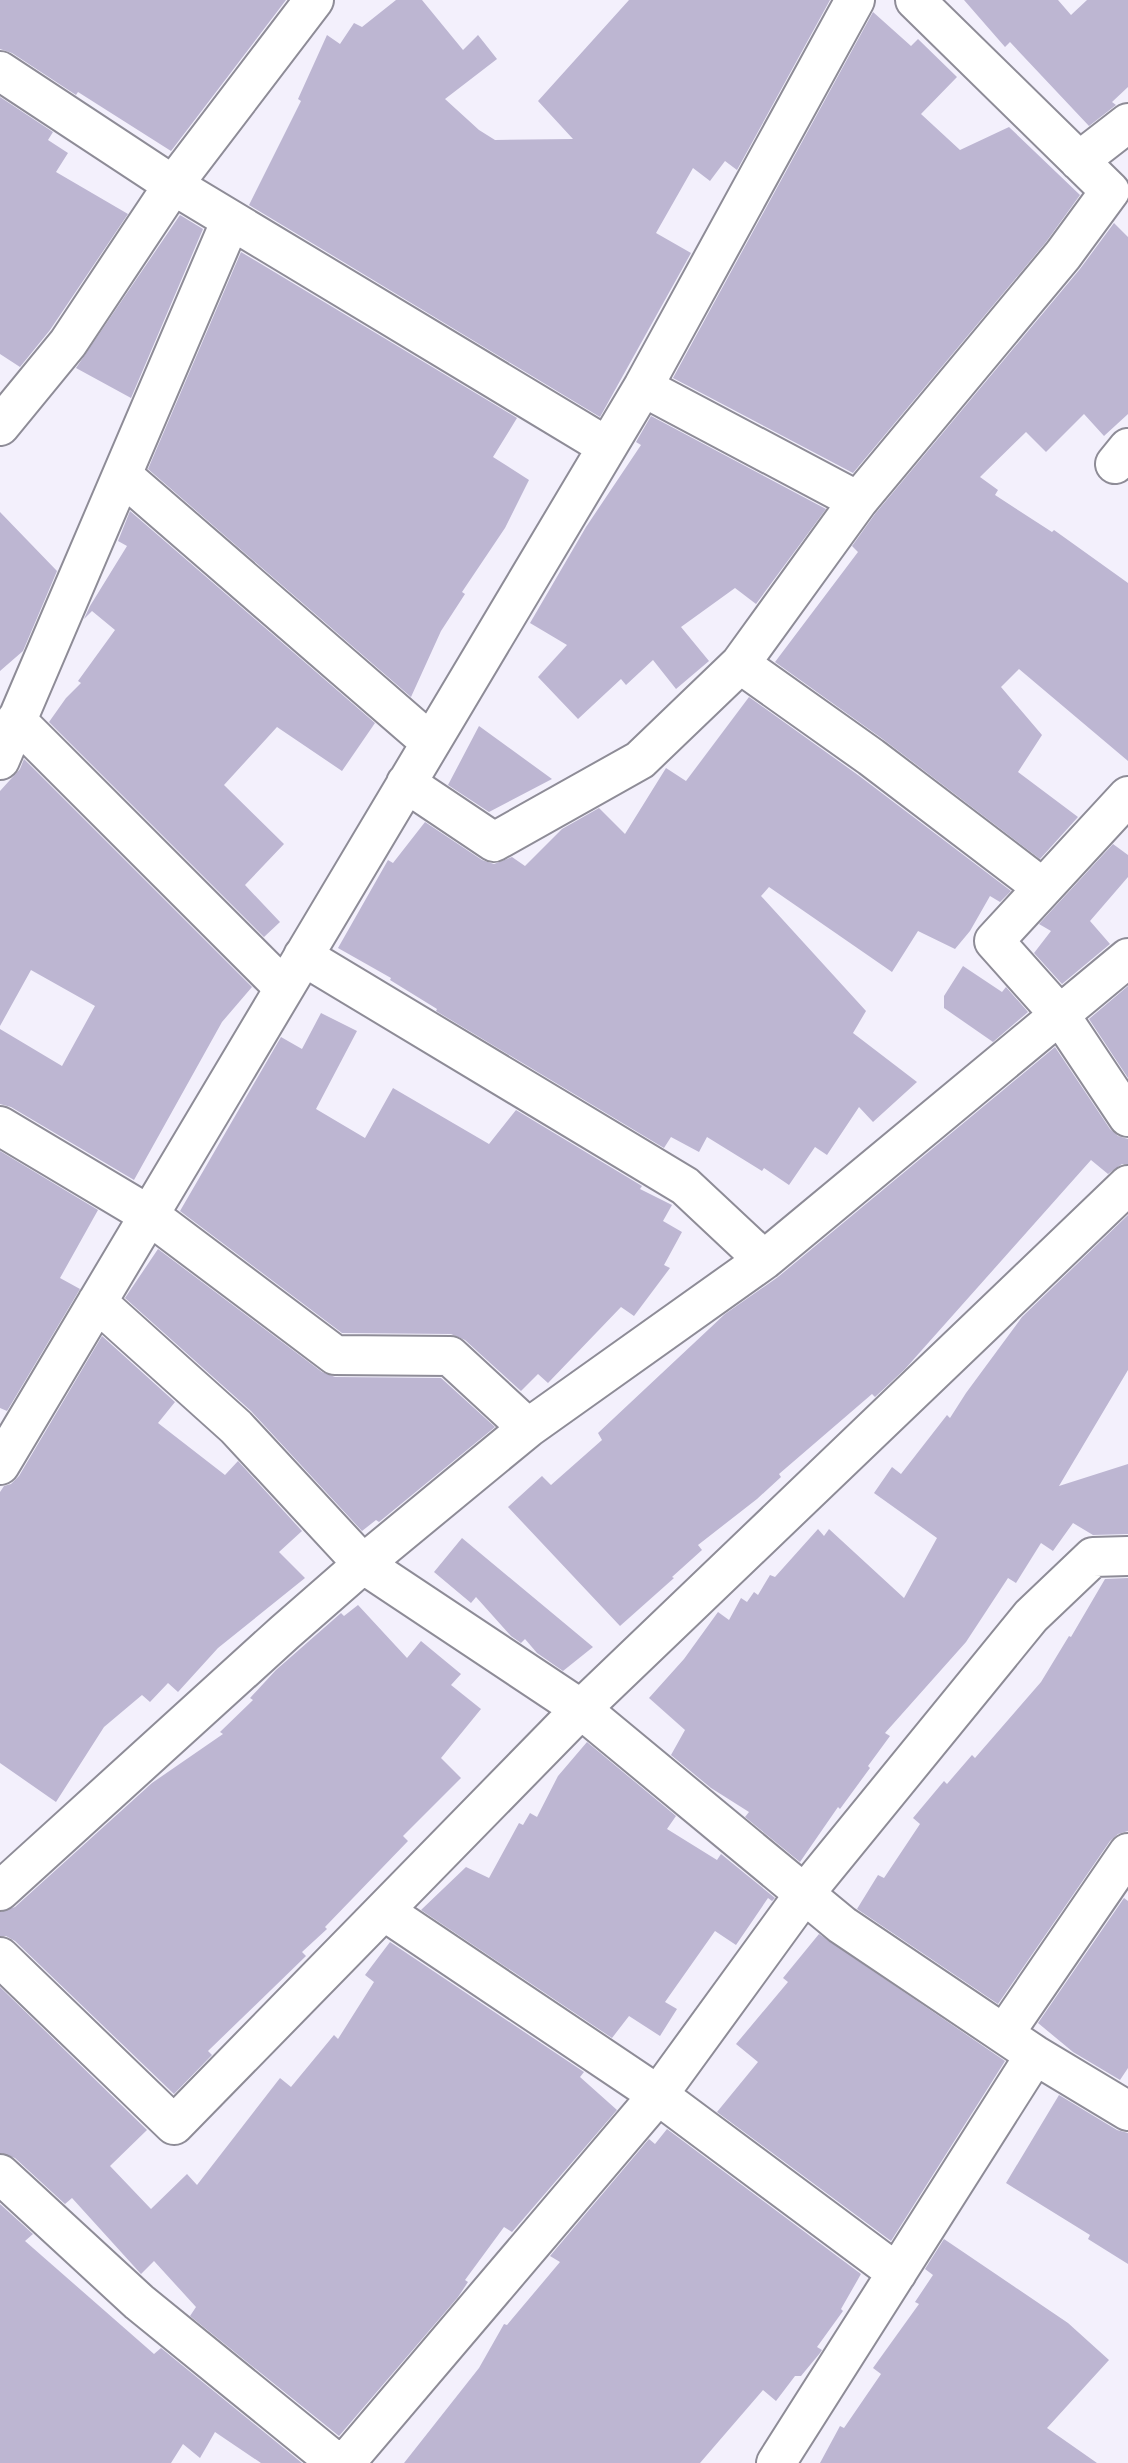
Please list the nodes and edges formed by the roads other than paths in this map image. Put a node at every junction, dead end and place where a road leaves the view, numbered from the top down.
1 (314, 0) edge
2 (855, 0) edge
3 (915, 0) edge
4 (0, 71) edge
5 (1128, 123) edge
6 (1079, 162) junction
7 (173, 185) junction
8 (1119, 200) edge
9 (231, 220) junction
10 (643, 387) junction
11 (0, 426) edge
12 (607, 446) junction
13 (122, 475) junction
14 (858, 501) junction
15 (740, 664) junction
16 (16, 720) junction
17 (430, 742) junction
18 (0, 760) edge
19 (406, 783) junction
20 (1128, 796) edge
21 (1043, 888) junction
22 (303, 956) junction
23 (1128, 958) edge
24 (284, 988) junction
25 (1060, 1015) junction
26 (1128, 1117) edge
27 (0, 1126) edge
28 (1128, 1185) edge
29 (149, 1215) junction
30 (764, 1260) junction
31 (97, 1302) junction
32 (528, 1428) junction
33 (0, 1465) edge
34 (1128, 1556) edge
35 (363, 1564) junction
36 (581, 1709) junction
37 (1128, 1853) edge
38 (0, 1891) edge
39 (805, 1893) junction
40 (384, 1911) junction
41 (0, 1957) edge
42 (1004, 2034) junction
43 (1035, 2055) junction
44 (658, 2095) junction
45 (1128, 2111) edge
46 (0, 2174) edge
47 (897, 2273) junction
48 (337, 2463) edge
49 (345, 2463) edge
50 (776, 2463) edge

1 - 7 street
2 - 10 street
3 - 6 street
4 - 7 street
5 - 6 street
6 - 8 street
7 - 9 street
7 - 11 street
8 - 14 street
9 - 12 street
9 - 13 street
10 - 12 street
10 - 14 street
12 - 17 street
13 - 16 street
13 - 17 street
14 - 15 street
15 - 19 street
15 - 21 street
16 - 18 street
16 - 24 street
17 - 19 street
19 - 22 street
20 - 21 street
21 - 25 street
22 - 24 street
22 - 30 street
23 - 25 street
24 - 29 street
25 - 26 street
25 - 30 street
27 - 29 street
28 - 36 street
29 - 31 street
29 - 32 street
30 - 32 street
31 - 33 street
31 - 35 street
32 - 35 street
34 - 39 street
35 - 36 street
35 - 38 street
36 - 39 street
36 - 40 street
37 - 42 street
39 - 42 street
39 - 44 street
40 - 41 street
40 - 44 street
42 - 43 street
43 - 45 street
43 - 47 street
44 - 47 street
44 - 49 street
46 - 48 street
47 - 50 street

